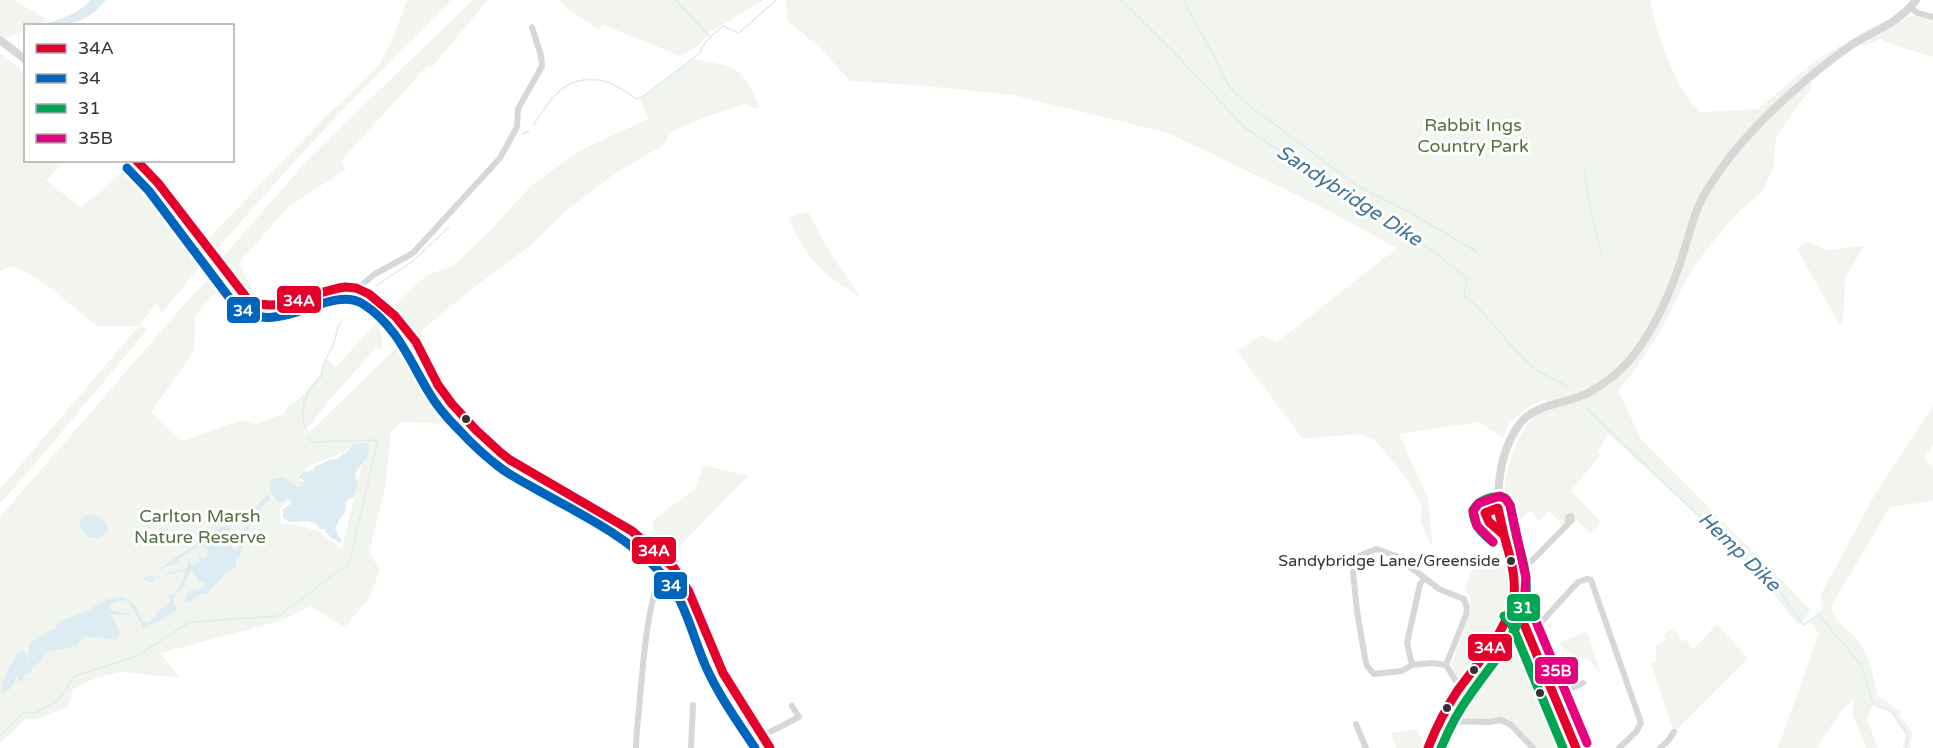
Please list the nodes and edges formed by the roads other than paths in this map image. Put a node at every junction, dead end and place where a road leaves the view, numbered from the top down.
1 (1916, 0) edge
2 (1910, 8) junction
3 (1933, 17) edge
4 (532, 27) dead end
5 (0, 40) edge
6 (24, 58) edge
7 (138, 162) edge
8 (211, 253) dead end
9 (219, 263) dead end
10 (357, 288) junction
11 (1568, 523) dead end
12 (666, 562) junction
13 (1425, 578) junction
14 (1514, 579) junction
15 (1510, 607) junction
16 (1528, 633) junction
17 (1412, 665) junction
18 (1446, 665) junction
19 (1583, 683) dead end
20 (1460, 688) junction
21 (1553, 696) junction
22 (693, 705) dead end
23 (792, 706) dead end
24 (1459, 720) junction
25 (1439, 721) junction
26 (1356, 724) dead end
27 (1674, 732) dead end
28 (762, 736) junction
29 (636, 748) edge
30 (691, 748) edge
31 (770, 748) edge
32 (1366, 748) edge
33 (1428, 748) edge
34 (1445, 748) edge
35 (1533, 748) edge
36 (1576, 748) edge
37 (1619, 748) edge
38 (1660, 748) edge

1 - 2 street
2 - 3 street
2 - 14 street
4 - 10 street
5 - 6 street
7 - 8 street
9 - 10 street
10 - 12 street
11 - 14 street
12 - 28 street
12 - 29 street
13 - 17 street
13 - 17 street
13 - 18 street
14 - 15 street
15 - 16 street
15 - 20 street
16 - 21 street
16 - 37 street
17 - 18 street
18 - 20 street
19 - 21 street
20 - 25 street
21 - 36 street
22 - 30 street
23 - 28 street
24 - 25 street
24 - 34 street
24 - 35 street
25 - 33 street
26 - 32 street
27 - 38 street
28 - 31 street

